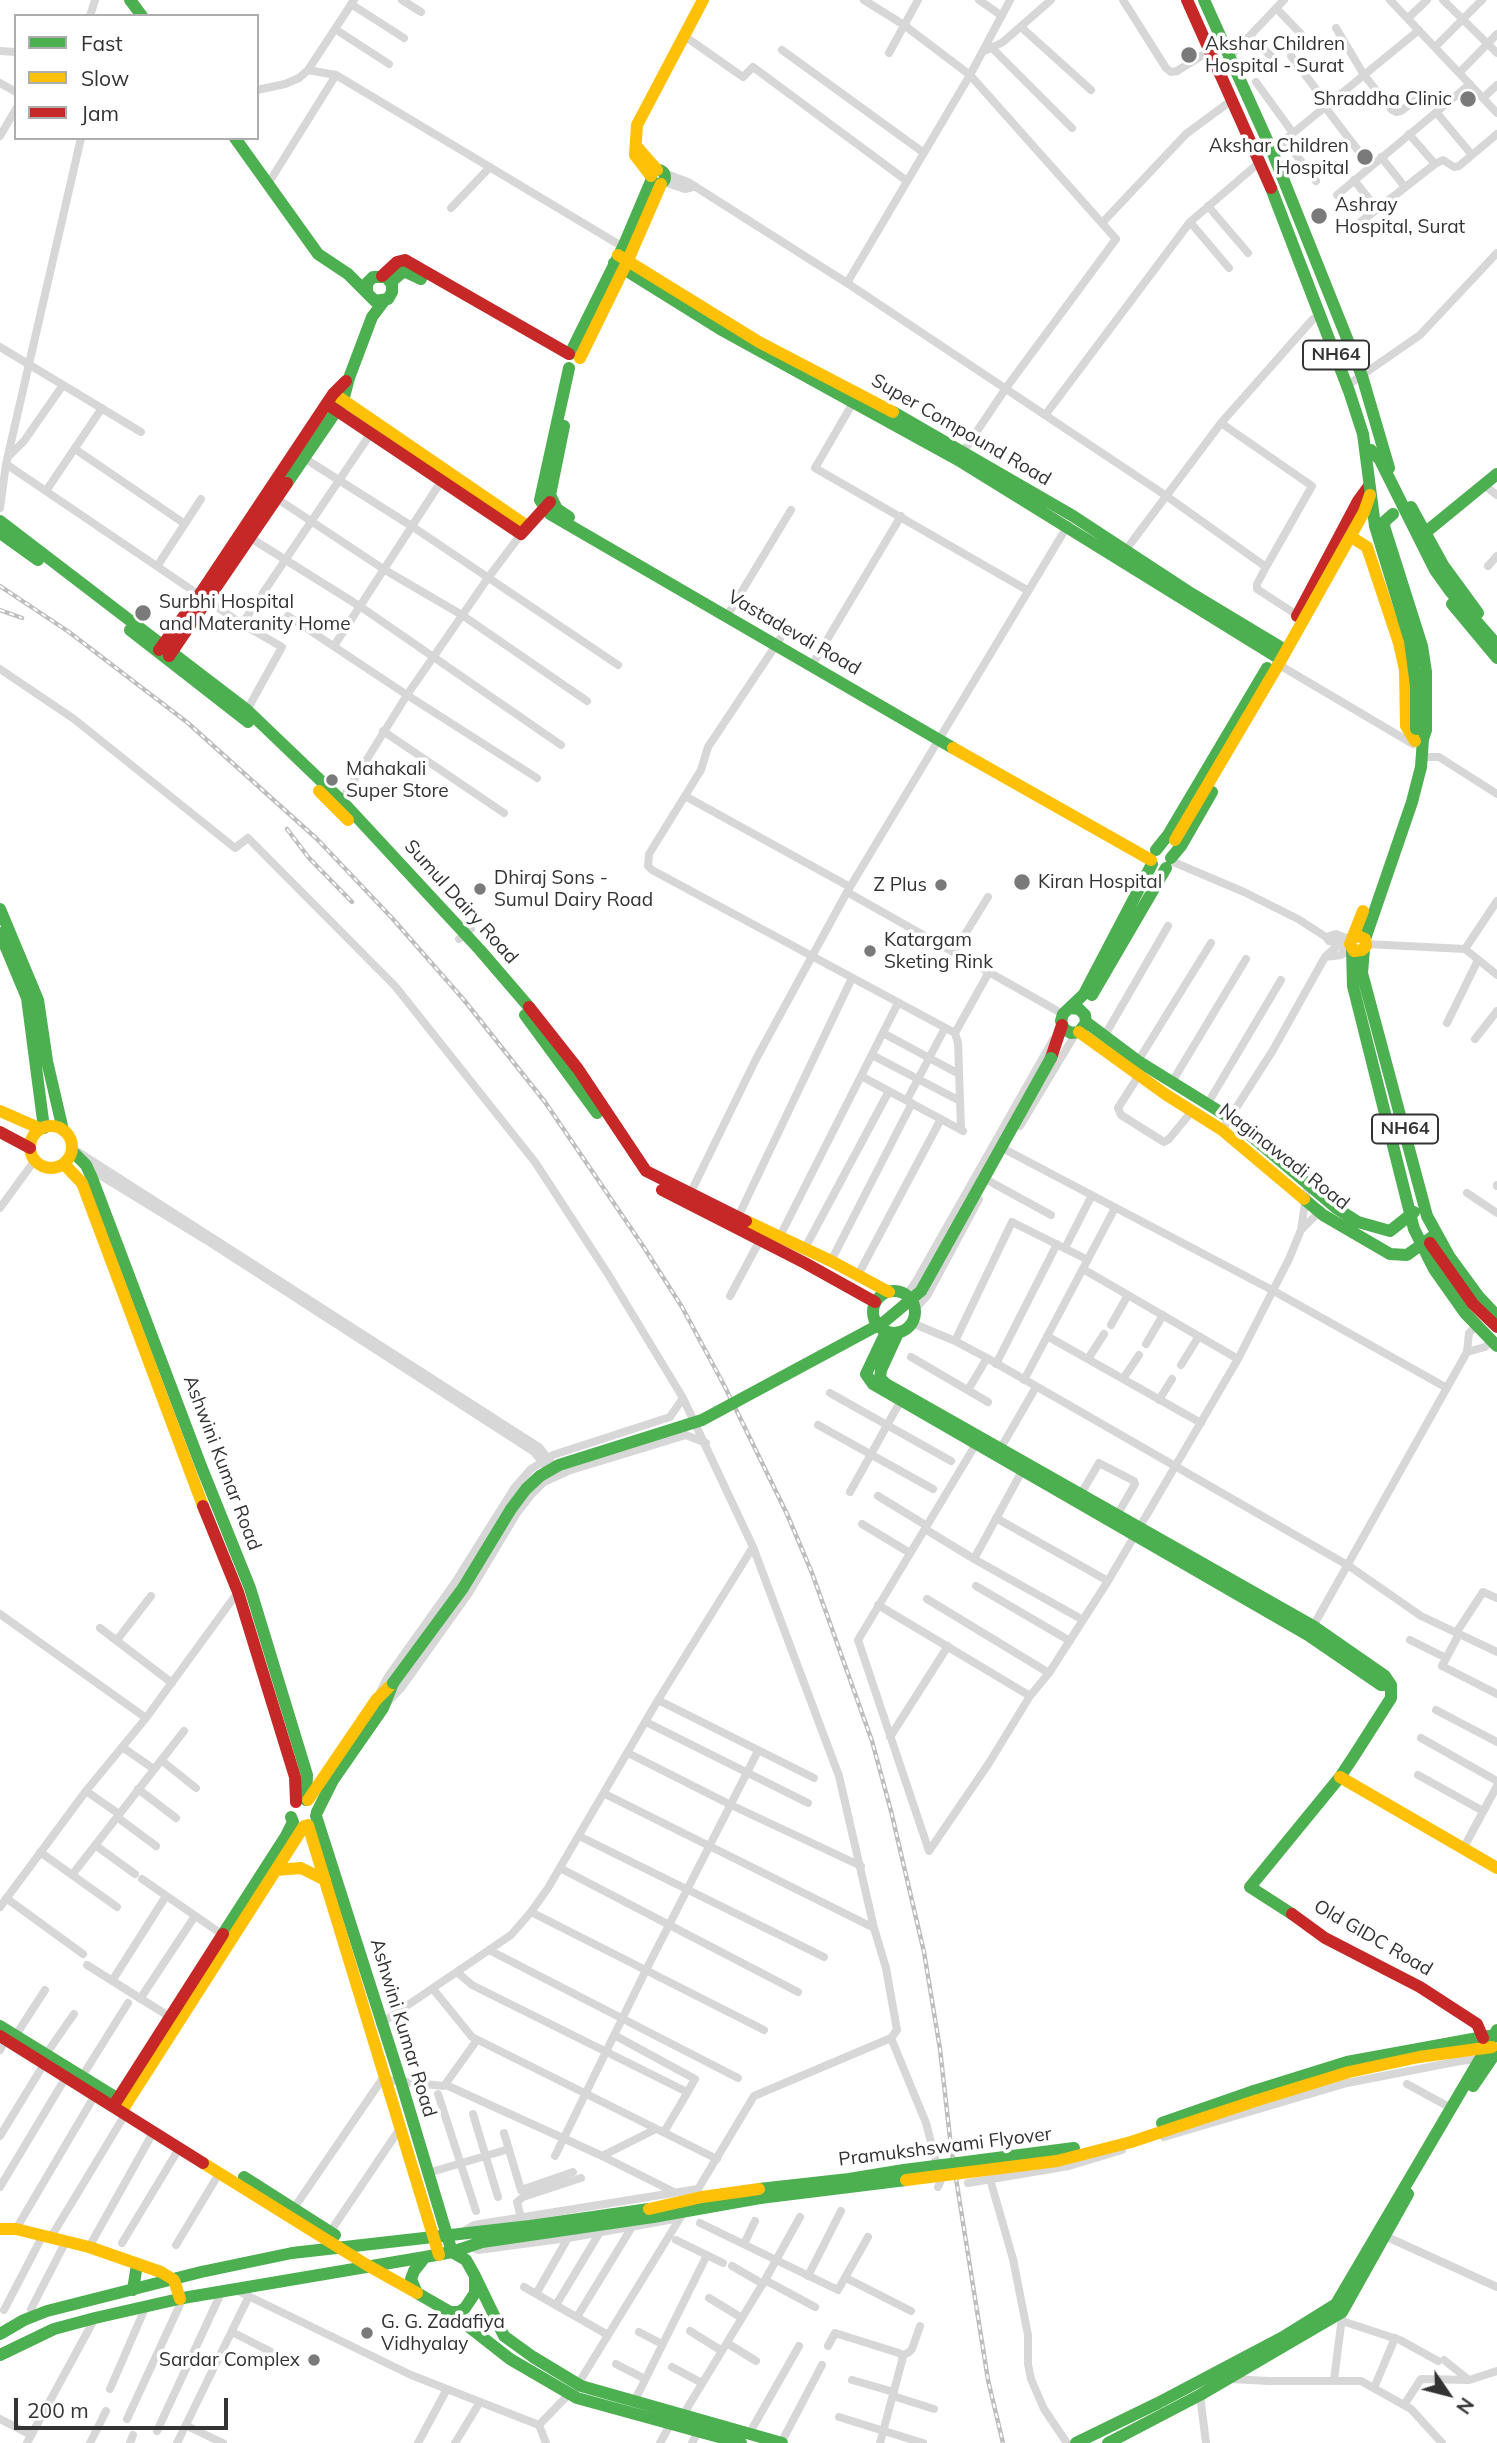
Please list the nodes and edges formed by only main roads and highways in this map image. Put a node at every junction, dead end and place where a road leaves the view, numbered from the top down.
1 (703, 0) edge
2 (1185, 0) edge
3 (1194, 0) edge
4 (1209, 3) edge
5 (236, 140) edge
6 (621, 258) junction
7 (348, 274) junction
8 (382, 279) junction
9 (374, 298) junction
10 (571, 360) junction
11 (335, 402) junction
12 (1371, 450) junction
13 (961, 456) junction
14 (1497, 474) edge
15 (1393, 479) junction
16 (1369, 489) junction
17 (1403, 491) junction
18 (272, 495) junction
19 (548, 504) junction
20 (1388, 513) junction
21 (0, 521) edge
22 (1070, 522) junction
23 (524, 530) junction
24 (1426, 532) junction
25 (0, 533) edge
26 (1356, 540) junction
27 (204, 597) junction
28 (1497, 635) edge
29 (778, 642) junction
30 (1497, 646) edge
31 (165, 652) junction
32 (1276, 655) junction
33 (1497, 657) edge
34 (939, 736) junction
35 (1419, 740) junction
36 (339, 804) junction
37 (1163, 856) junction
38 (0, 909) edge
39 (0, 933) edge
40 (1358, 972) junction
41 (1064, 1017) junction
42 (1080, 1027) junction
43 (1051, 1058) junction
44 (0, 1111) edge
45 (43, 1129) junction
46 (63, 1130) junction
47 (0, 1132) edge
48 (32, 1154) junction
49 (69, 1155) junction
50 (687, 1198) junction
51 (1417, 1209) junction
52 (1429, 1241) junction
53 (777, 1242) junction
54 (889, 1292) junction
55 (875, 1303) junction
56 (1488, 1317) edge
57 (1497, 1327) edge
58 (892, 1333) junction
59 (1495, 1341) edge
60 (999, 1452) junction
61 (1079, 1498) junction
62 (379, 1704) junction
63 (1340, 1777) junction
64 (303, 1801) junction
65 (291, 1817) junction
66 (311, 1820) junction
67 (1497, 1868) edge
68 (276, 1870) junction
69 (325, 1880) junction
70 (0, 2026) edge
71 (377, 2026) junction
72 (7, 2041) edge
73 (1491, 2043) edge
74 (75, 2079) junction
75 (121, 2106) junction
76 (291, 2212) junction
77 (0, 2229) edge
78 (440, 2236) junction
79 (464, 2239) junction
80 (346, 2247) junction
81 (438, 2255) junction
82 (137, 2264) junction
83 (373, 2264) junction
84 (475, 2276) junction
85 (174, 2280) junction
86 (133, 2290) junction
87 (417, 2292) junction
88 (181, 2298) junction
89 (1341, 2311) junction
90 (450, 2312) junction
91 (0, 2334) edge
92 (0, 2355) edge
93 (1226, 2374) junction
94 (573, 2389) junction
95 (695, 2438) edge
96 (745, 2438) edge
97 (722, 2441) edge
98 (782, 2443) edge
99 (1076, 2443) edge
100 (1108, 2443) edge

1 - 6 main road
2 - 16 main road
2 - 16 main road, NH64, bridge
3 - 12 main road, NH64, bridge
4 - 15 main road
5 - 7 main road
6 - 10 main road
6 - 13 main road, Super Compound Road
6 - 13 main road, Super Compound Road
7 - 8 main road
7 - 9 main road
8 - 9 main road
8 - 9 main road
8 - 10 main road
9 - 11 main road
10 - 19 main road
11 - 18 main road
11 - 18 main road
11 - 23 main road
11 - 23 main road
12 - 30 main road, bridge
12 - 35 main road, NH64, bridge
13 - 22 main road, Super Compound Road
14 - 24 main road
15 - 16 main road
15 - 17 main road
16 - 20 main road
16 - 32 main road
16 - 35 main road, NH64, bridge
16 - 37 main road, bridge
17 - 20 main road
17 - 24 main road
18 - 27 main road
18 - 27 main road
19 - 23 main road
19 - 29 main road, Vastadevdi Road
19 - 29 main road, Vastadevdi Road
20 - 26 main road
20 - 33 main road
20 - 35 main road
21 - 31 main road, Sumul Dairy Road
22 - 32 main road, Super Compound Road
22 - 32 main road, Super Compound Road
24 - 28 main road
25 - 31 main road
26 - 35 main road
26 - 37 main road
27 - 31 main road
29 - 34 main road, Vastadevdi Road
29 - 34 main road, Vastadevdi Road
31 - 36 main road
31 - 36 main road, Sumul Dairy Road
32 - 37 main road
34 - 37 main road, Vastadevdi Road
35 - 40 main road, NH64
36 - 50 main road, Sumul Dairy Road
37 - 41 main road
37 - 42 main road
38 - 46 main road
39 - 45 main road
40 - 51 main road
40 - 51 main road, NH64
41 - 42 main road
41 - 42 main road
41 - 43 main road
42 - 43 main road
42 - 51 main road, Naginawadi Road
42 - 52 main road, Naginawadi Road
43 - 62 main road, bridge
44 - 45 main road
45 - 46 main road
45 - 48 main road
46 - 49 main road
47 - 48 main road
48 - 49 main road
49 - 64 main road, Ashwini Kumar Road
49 - 64 main road, Ashwini Kumar Road
50 - 53 main road, Sumul Dairy Road
50 - 53 main road
51 - 52 main road, NH64
52 - 56 main road, NH64
52 - 56 main road, NH64
53 - 54 main road, Sumul Dairy Road
53 - 55 main road
54 - 55 main road
54 - 58 main road
55 - 58 main road
56 - 57 main road
56 - 59 main road, NH64
58 - 60 main road
58 - 60 main road
60 - 61 main road
60 - 61 main road
61 - 63 main road, Old GIDC Road
62 - 64 main road
62 - 66 main road
63 - 67 main road
63 - 73 main road, Old GIDC Road
64 - 65 main road
64 - 66 main road
65 - 66 main road
65 - 75 main road
66 - 68 main road
66 - 69 main road, Ashwini Kumar Road
66 - 71 main road, Ashwini Kumar Road
68 - 69 main road
68 - 75 main road
69 - 71 main road, Ashwini Kumar Road
70 - 72 main road
71 - 78 main road, Ashwini Kumar Road
71 - 78 main road, Ashwini Kumar Road
72 - 74 main road
73 - 79 main road, Pramukshswami Flyover, bridge
73 - 89 main road
73 - 89 main road
74 - 75 main road
74 - 75 main road
75 - 76 main road
75 - 76 main road
76 - 80 main road
77 - 82 main road
78 - 79 main road, Pramukshswami Flyover
78 - 80 main road, Pramukshswami Flyover
78 - 81 main road, Ashwini Kumar Road
79 - 81 main road
80 - 83 main road
80 - 85 main road, Pramukshswami Flyover
81 - 83 main road
81 - 84 main road
81 - 87 main road
82 - 85 main road
82 - 86 main road
83 - 87 main road
83 - 88 main road
84 - 90 main road
84 - 94 main road
85 - 86 main road, Pramukshswami Flyover
85 - 88 main road
86 - 91 main road, Pramukshswami Flyover
87 - 90 main road
88 - 92 main road
89 - 93 main road
90 - 94 main road
93 - 99 main road
93 - 100 main road
94 - 95 main road
94 - 96 main road
95 - 97 main road
96 - 97 main road
96 - 98 main road

